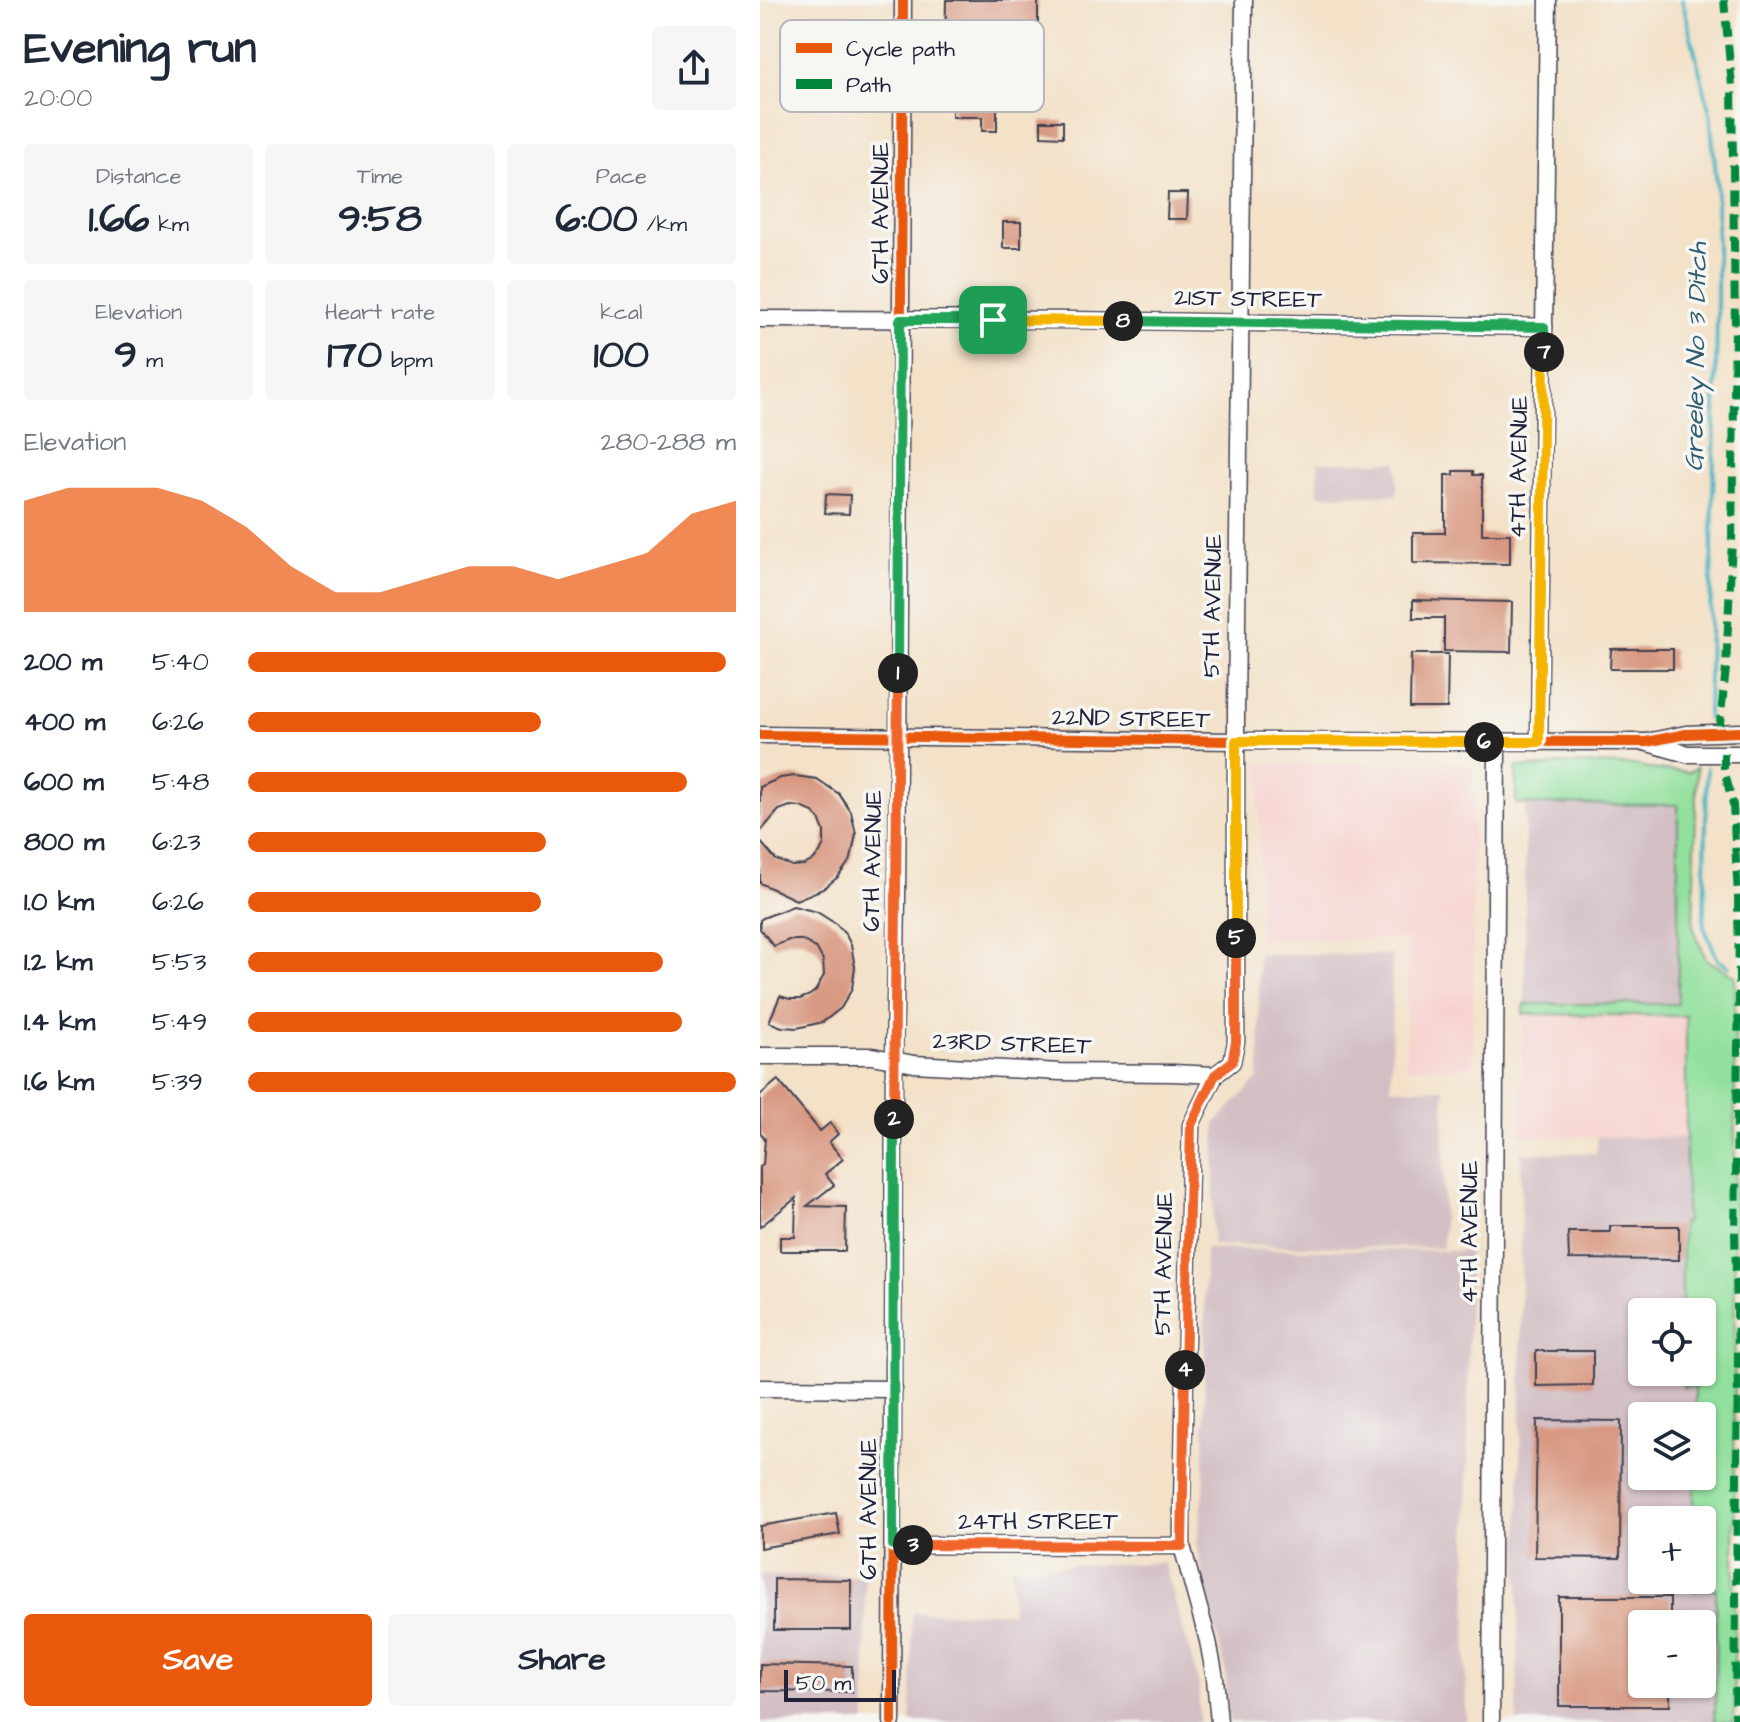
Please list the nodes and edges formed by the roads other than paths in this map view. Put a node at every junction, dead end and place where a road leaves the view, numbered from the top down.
1 (903, 0) edge
2 (1244, 0) edge
3 (1548, 0) edge
4 (903, 20) edge
5 (902, 112) edge
6 (760, 319) edge
7 (900, 320) junction
8 (1240, 324) junction
9 (1544, 327) junction
10 (1740, 732) edge
11 (760, 735) edge
12 (897, 736) junction
13 (1236, 741) junction
14 (1497, 742) junction
15 (1539, 742) junction
16 (1646, 742) junction
17 (1740, 754) edge
18 (760, 1056) edge
19 (894, 1060) junction
20 (1215, 1075) junction
21 (760, 1388) edge
22 (894, 1389) junction
23 (893, 1545) junction
24 (1182, 1546) junction
25 (892, 1722) edge
26 (1219, 1722) edge
27 (1491, 1722) edge

1 - 4 street, 6TH AVENUE
2 - 8 street, 5TH AVENUE
3 - 9 street, 4TH AVENUE
5 - 7 street, 6TH AVENUE
6 - 7 street, 21ST STREET
7 - 8 street, 21ST STREET
7 - 12 street, 6TH AVENUE
8 - 9 street, 21ST STREET
8 - 13 street, 5TH AVENUE
9 - 15 street, 4TH AVENUE
10 - 16 street, 22ND STREET
11 - 12 street, 22ND STREET
12 - 13 street, 22ND STREET
12 - 19 street, 6TH AVENUE
13 - 14 street, 22ND STREET
13 - 20 street, 5TH AVENUE
14 - 15 street, 22ND STREET
14 - 27 street, 4TH AVENUE
15 - 16 street, 22ND STREET
16 - 17 street, 22ND STREET
18 - 19 street, 23RD STREET
19 - 20 street, 23RD STREET
19 - 22 street, 6TH AVENUE
20 - 24 street, 5TH AVENUE
21 - 22 street
22 - 23 street, 6TH AVENUE
23 - 24 street, 24TH STREET
23 - 25 street, 6TH AVENUE
24 - 26 street, 5TH AVENUE

